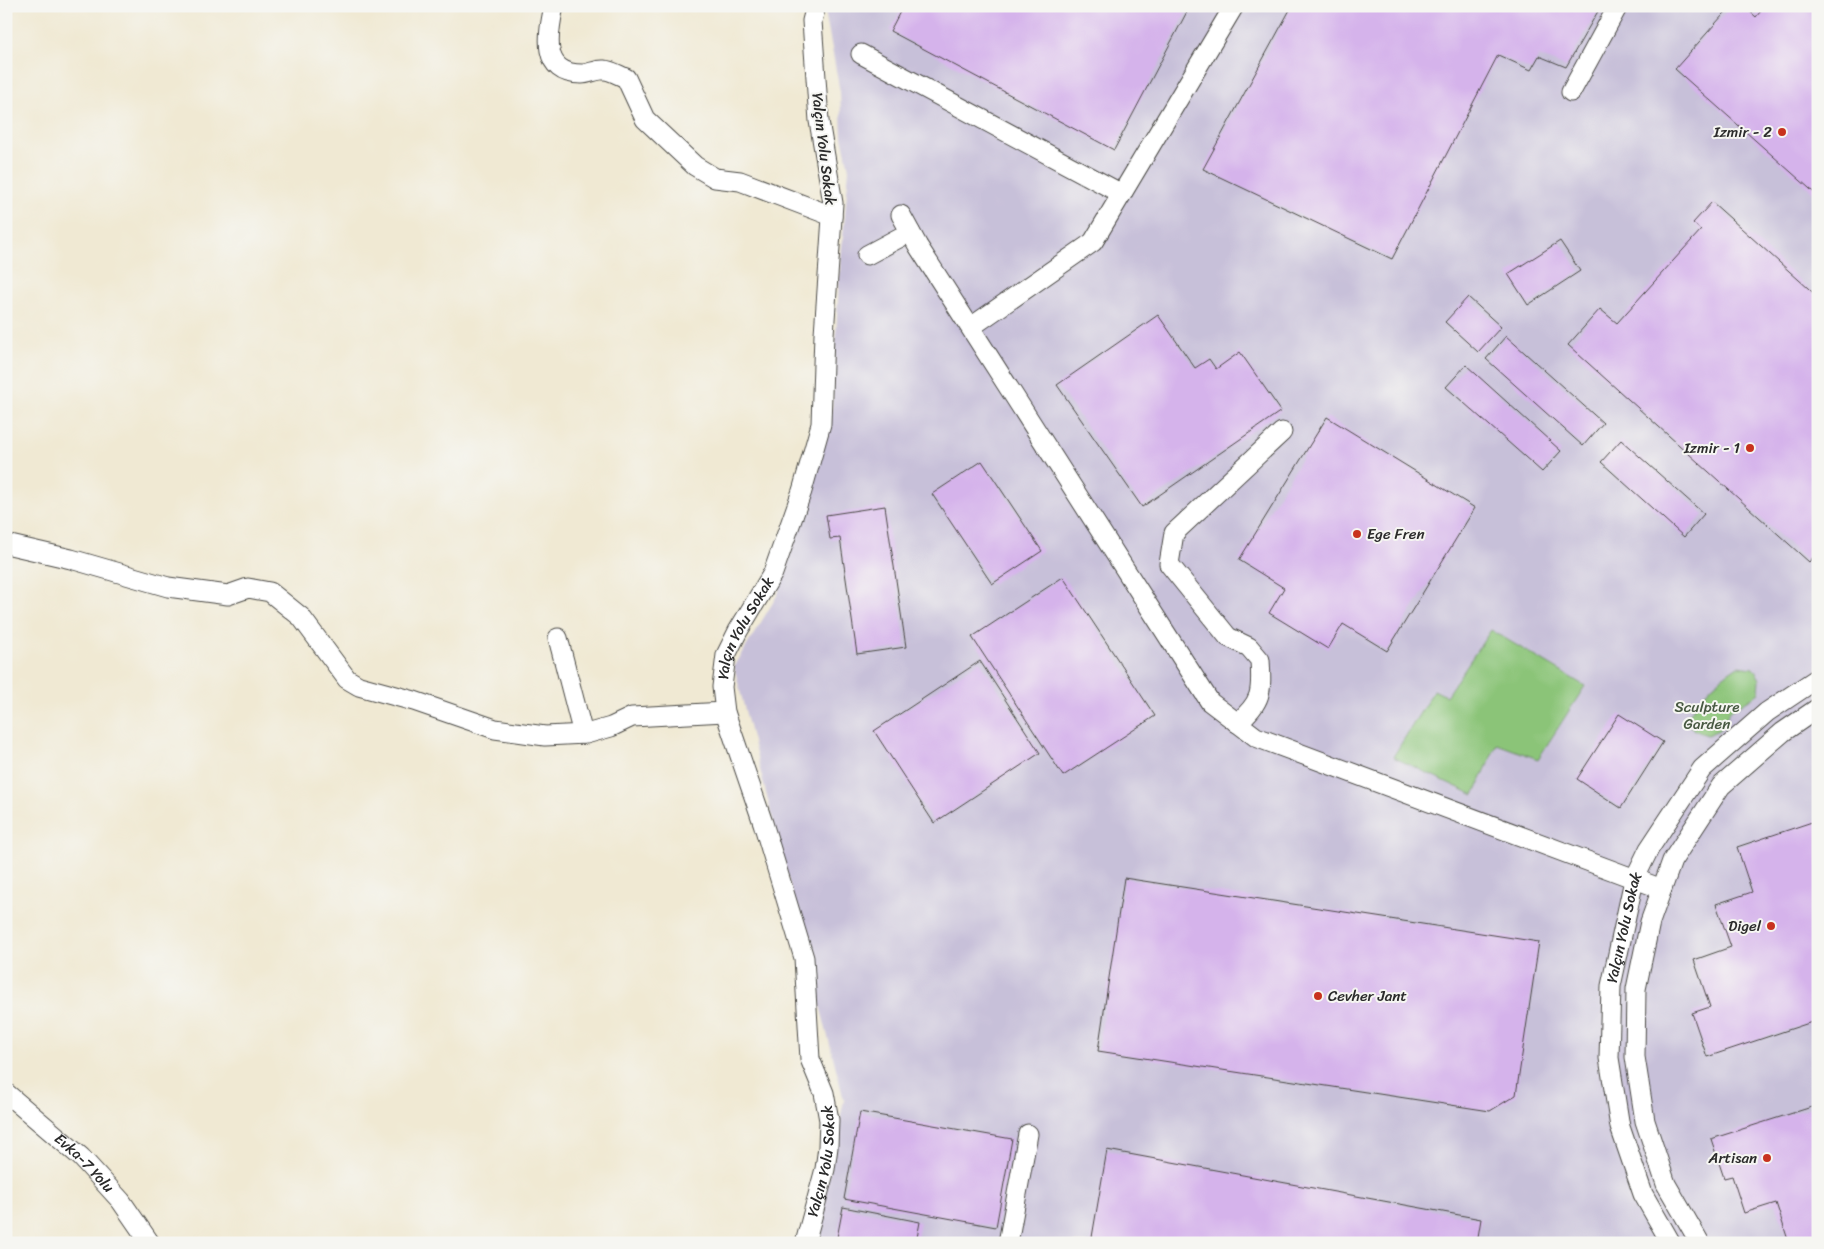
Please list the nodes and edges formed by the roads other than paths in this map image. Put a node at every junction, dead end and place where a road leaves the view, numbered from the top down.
1 (554, 6) edge
2 (816, 6) edge
3 (1234, 6) edge
4 (1618, 6) edge
5 (861, 54) dead end
6 (1571, 92) dead end
7 (1122, 194) junction
8 (901, 215) dead end
9 (832, 216) junction
10 (910, 232) junction
11 (867, 254) dead end
12 (971, 327) junction
13 (1282, 432) dead end
14 (6, 544) edge
15 (558, 638) dead end
16 (1815, 684) edge
17 (1818, 708) edge
18 (725, 712) junction
19 (1237, 723) junction
20 (583, 734) junction
21 (1634, 880) junction
22 (1662, 889) junction
23 (6, 1093) edge
24 (1028, 1134) dead end
25 (150, 1243) edge
26 (805, 1243) edge
27 (1008, 1243) edge
28 (1671, 1243) edge
29 (1700, 1243) edge

1 - 9 street
2 - 9 street, Yalçın Yolu Sokak
3 - 7 street
4 - 6 street
5 - 7 street
7 - 12 street
8 - 10 street
9 - 18 street, Yalçın Yolu Sokak
10 - 11 street
10 - 12 street
12 - 19 street
13 - 19 street
14 - 20 street
15 - 20 street
16 - 21 street, Yalçın Yolu Sokak
17 - 22 street, Yalçın Yolu Sokak
18 - 20 street
18 - 26 street, Yalçın Yolu Sokak
19 - 21 street
21 - 22 street
21 - 28 street, Yalçın Yolu Sokak
22 - 29 street, Yalçın Yolu Sokak
23 - 25 street, Evka-7 Yolu
24 - 27 street

